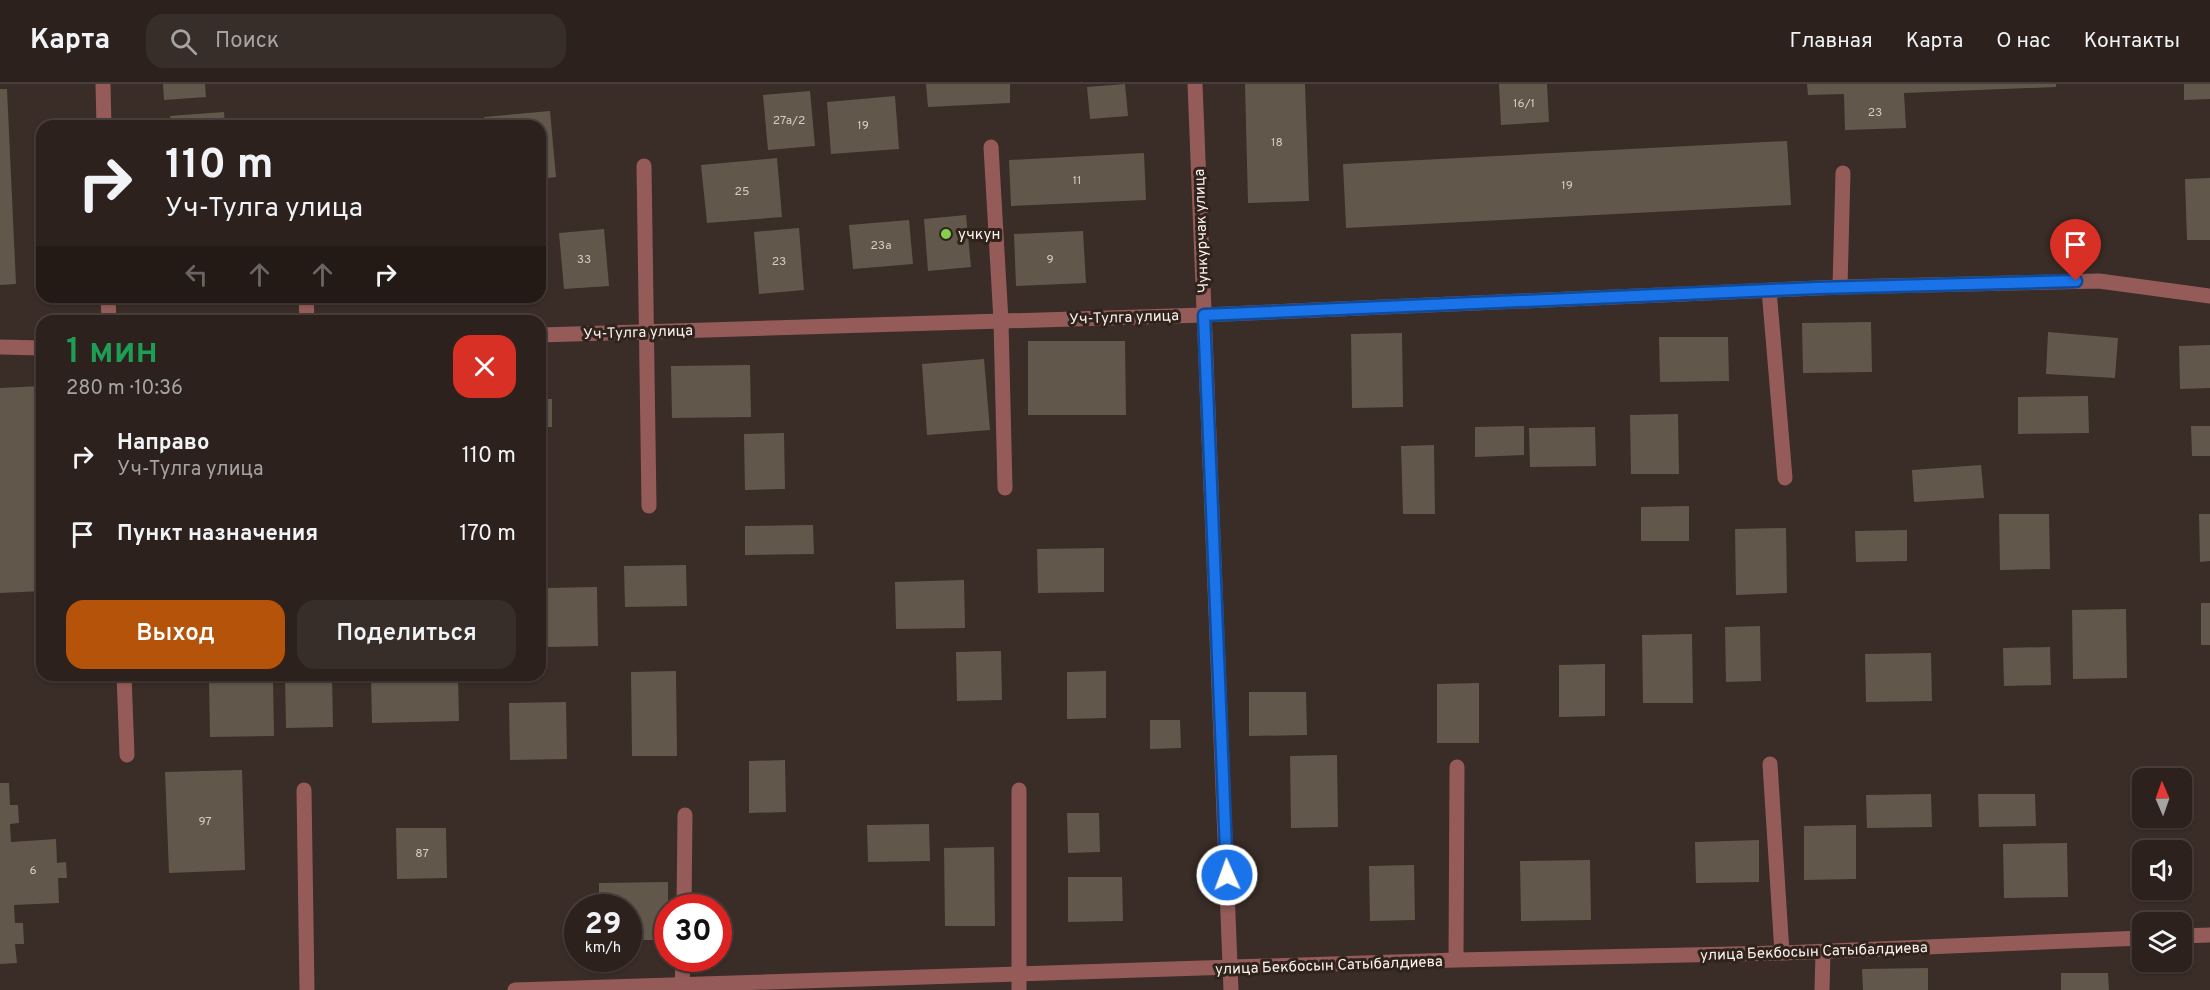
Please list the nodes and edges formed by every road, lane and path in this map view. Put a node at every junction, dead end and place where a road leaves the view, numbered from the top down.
1 (104, 84) edge
2 (1195, 84) edge
3 (104, 120) edge
4 (991, 147) dead end
5 (644, 166) dead end
6 (1843, 173) dead end
7 (1840, 287) junction
8 (1769, 290) junction
9 (2210, 296) edge
10 (1204, 315) junction
11 (1001, 321) junction
12 (645, 332) junction
13 (546, 335) edge
14 (0, 347) edge
15 (36, 348) edge
16 (1785, 478) dead end
17 (1005, 488) dead end
18 (649, 506) dead end
19 (123, 681) edge
20 (127, 755) dead end
21 (1770, 764) dead end
22 (1457, 767) dead end
23 (1018, 789) dead end
24 (304, 790) dead end
25 (685, 814) dead end
26 (684, 894) edge
27 (2210, 935) edge
28 (2192, 936) edge
29 (2132, 938) edge
30 (1822, 952) junction
31 (1782, 953) junction
32 (1456, 960) junction
33 (1231, 968) junction
34 (683, 972) edge
35 (1019, 982) edge
36 (682, 988) edge
37 (307, 990) edge
38 (515, 990) edge
39 (1231, 990) edge
40 (1822, 990) edge

1 - 3 street
2 - 10 street, Чункурчак улица
4 - 11 street
5 - 12 street
6 - 7 street
7 - 8 street, Уч-Тулга улица
7 - 9 street, Уч-Тулга улица
8 - 10 street, Уч-Тулга улица
8 - 16 street
10 - 11 street, Уч-Тулга улица
10 - 33 street, Чункурчак улица
11 - 12 street, Уч-Тулга улица
11 - 17 street
12 - 13 street, Уч-Тулга улица
12 - 18 street
14 - 15 street
19 - 20 street
21 - 31 street
22 - 32 street
23 - 35 street
24 - 37 street
25 - 26 street
27 - 28 street
29 - 30 street, улица Бекбосын Сатыбалдиева
30 - 31 street, улица Бекбосын Сатыбалдиева
30 - 40 street
31 - 32 street, улица Бекбосын Сатыбалдиева
32 - 33 street, улица Бекбосын Сатыбалдиева
33 - 35 street, улица Бекбосын Сатыбалдиева
33 - 39 street, Чункурчак улица
34 - 36 street
35 - 36 street, улица Бекбосын Сатыбалдиева
36 - 38 street, улица Бекбосын Сатыбалдиева

